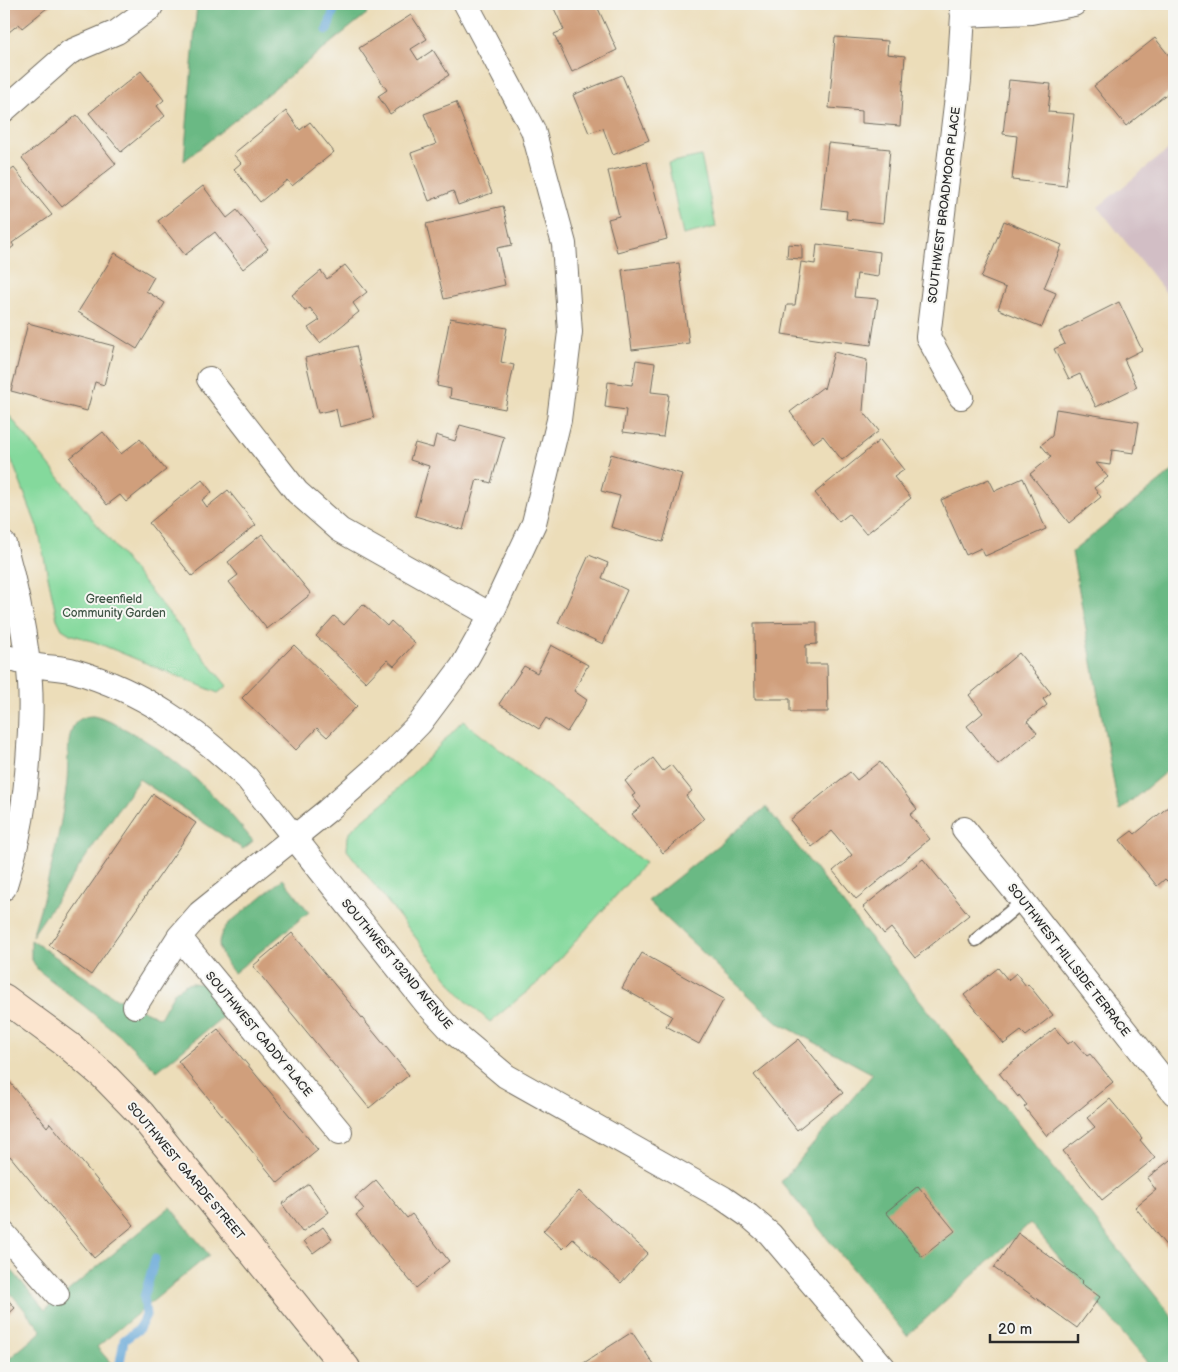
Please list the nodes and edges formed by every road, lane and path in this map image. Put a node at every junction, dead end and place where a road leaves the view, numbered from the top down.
1 (152, 4) edge
2 (466, 4) edge
3 (1074, 4) edge
4 (962, 10) edge
5 (4, 110) edge
6 (209, 379) dead end
7 (961, 397) dead end
8 (4, 544) edge
9 (491, 615) junction
10 (4, 656) edge
11 (29, 664) junction
12 (964, 828) dead end
13 (295, 837) junction
14 (4, 888) edge
15 (1023, 901) junction
16 (179, 937) junction
17 (976, 940) dead end
18 (4, 998) edge
19 (135, 1006) dead end
20 (1174, 1093) edge
21 (340, 1132) dead end
22 (4, 1234) edge
23 (57, 1294) dead end
24 (346, 1368) edge
25 (884, 1368) edge

1 - 5 street
2 - 9 street
3 - 4 street
4 - 7 street, SOUTHWEST BROADMOOR PLACE
6 - 9 street
8 - 11 street
9 - 13 street
10 - 11 street, SOUTHWEST 132ND AVENUE
11 - 13 street, SOUTHWEST 132ND AVENUE
11 - 14 street
12 - 15 street, SOUTHWEST HILLSIDE TERRACE
13 - 16 street
13 - 25 street, SOUTHWEST 132ND AVENUE
15 - 17 lane
15 - 20 street, SOUTHWEST HILLSIDE TERRACE
16 - 19 street
16 - 21 street, SOUTHWEST CADDY PLACE
18 - 24 main road, SOUTHWEST GAARDE STREET
22 - 23 street

